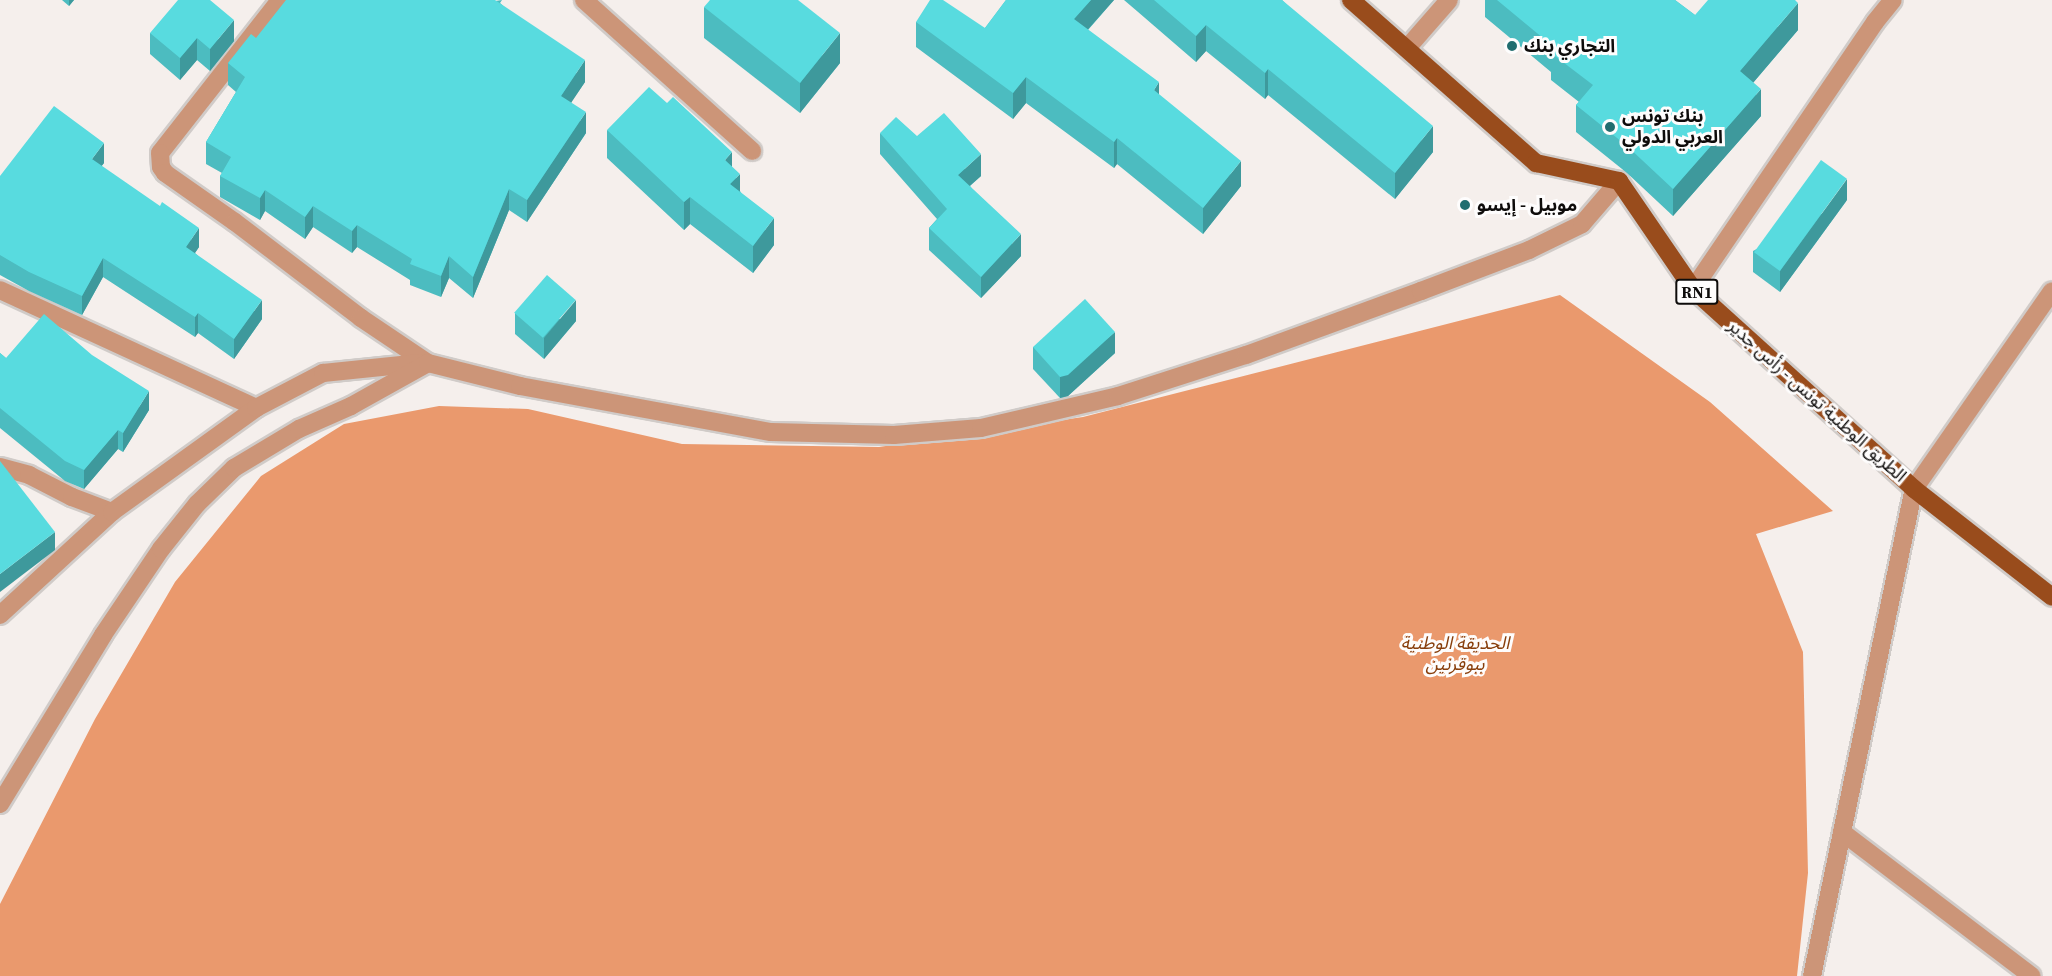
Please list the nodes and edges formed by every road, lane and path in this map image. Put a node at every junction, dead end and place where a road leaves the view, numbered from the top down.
1 (280, 0) edge
2 (584, 0) edge
3 (1351, 0) edge
4 (1449, 0) edge
5 (1893, 0) edge
6 (1408, 47) junction
7 (752, 151) dead end
8 (1619, 180) junction
9 (2, 288) edge
10 (1693, 289) junction
11 (2052, 291) edge
12 (428, 363) junction
13 (256, 408) junction
14 (0, 467) edge
15 (1914, 489) junction
16 (112, 512) junction
17 (2052, 597) edge
18 (0, 615) edge
19 (0, 804) edge
20 (1842, 832) junction
21 (1812, 976) edge
22 (2032, 976) edge

1 - 12 street
2 - 7 street
3 - 6 main road
4 - 6 street
5 - 10 street
6 - 8 main road
8 - 10 main road, الطريق الوطنية تونس - رأس جدير / RN1
8 - 12 street
9 - 13 street
10 - 15 main road, الطريق الوطنية تونس - رأس جدير / RN1
11 - 15 street
12 - 13 street
12 - 19 street
13 - 16 street
14 - 16 street
15 - 17 main road, الطريق الوطنية تونس - رأس جدير / RN1
15 - 20 street
16 - 18 street
20 - 21 street
20 - 22 street

